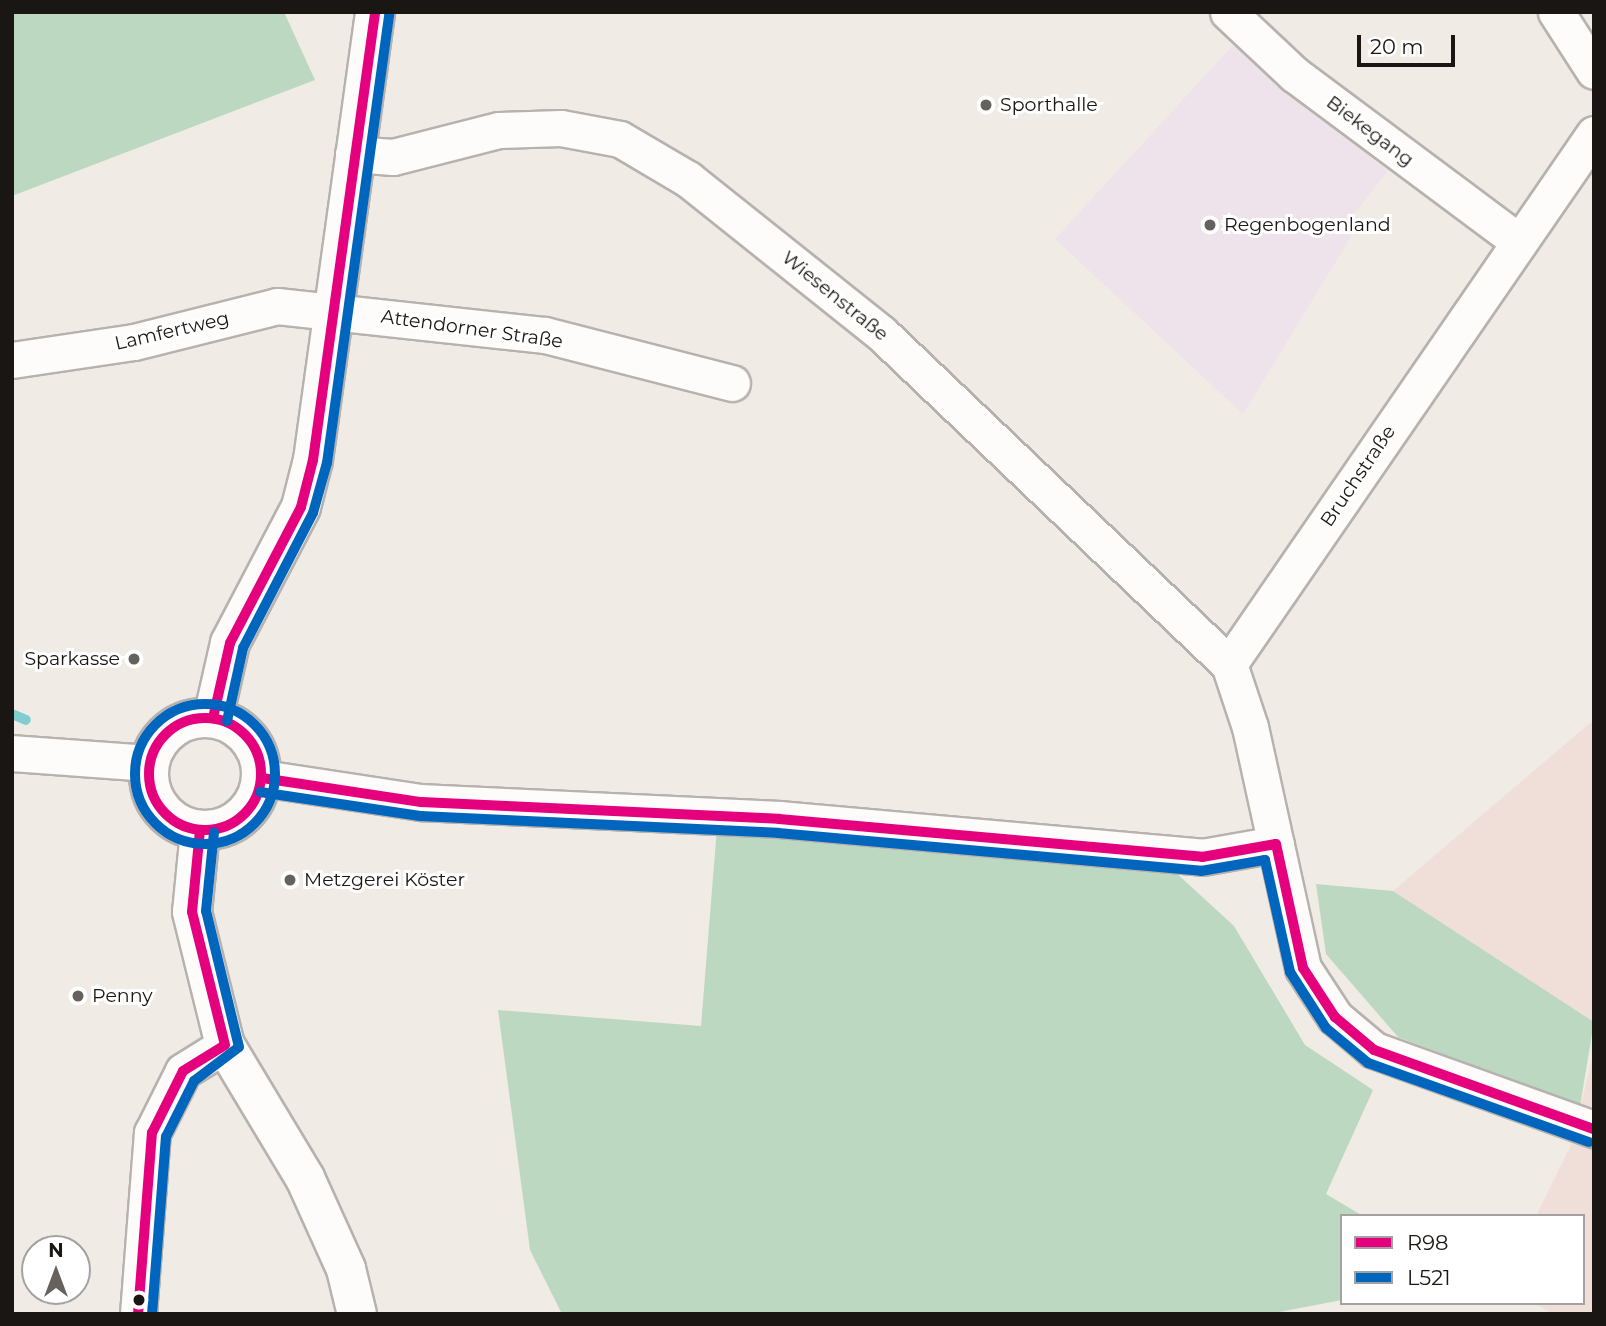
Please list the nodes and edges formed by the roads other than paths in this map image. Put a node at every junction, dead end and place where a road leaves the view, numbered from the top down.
1 (375, 12) edge
2 (1228, 12) edge
3 (1556, 12) edge
4 (1594, 71) edge
5 (1594, 134) edge
6 (352, 155) junction
7 (1518, 242) junction
8 (332, 310) junction
9 (12, 360) edge
10 (732, 383) dead end
11 (1229, 663) junction
12 (213, 718) junction
13 (12, 754) edge
14 (149, 764) junction
15 (262, 778) junction
16 (200, 831) junction
17 (1276, 844) junction
18 (225, 1045) junction
19 (1594, 1129) edge
20 (138, 1314) edge
21 (358, 1314) edge

1 - 6 street
2 - 7 street, Biekegang
3 - 4 street
5 - 7 street, Bruchstraße
6 - 8 street
6 - 11 street, Wiesenstraße
7 - 11 street, Bruchstraße
8 - 9 street, Lamfertweg
8 - 10 street, Attendorner Straße
8 - 12 street
11 - 17 street
12 - 14 street
12 - 15 street
13 - 14 street
14 - 16 street
15 - 16 street
15 - 17 street
16 - 18 street
17 - 19 street
18 - 20 street
18 - 21 street

